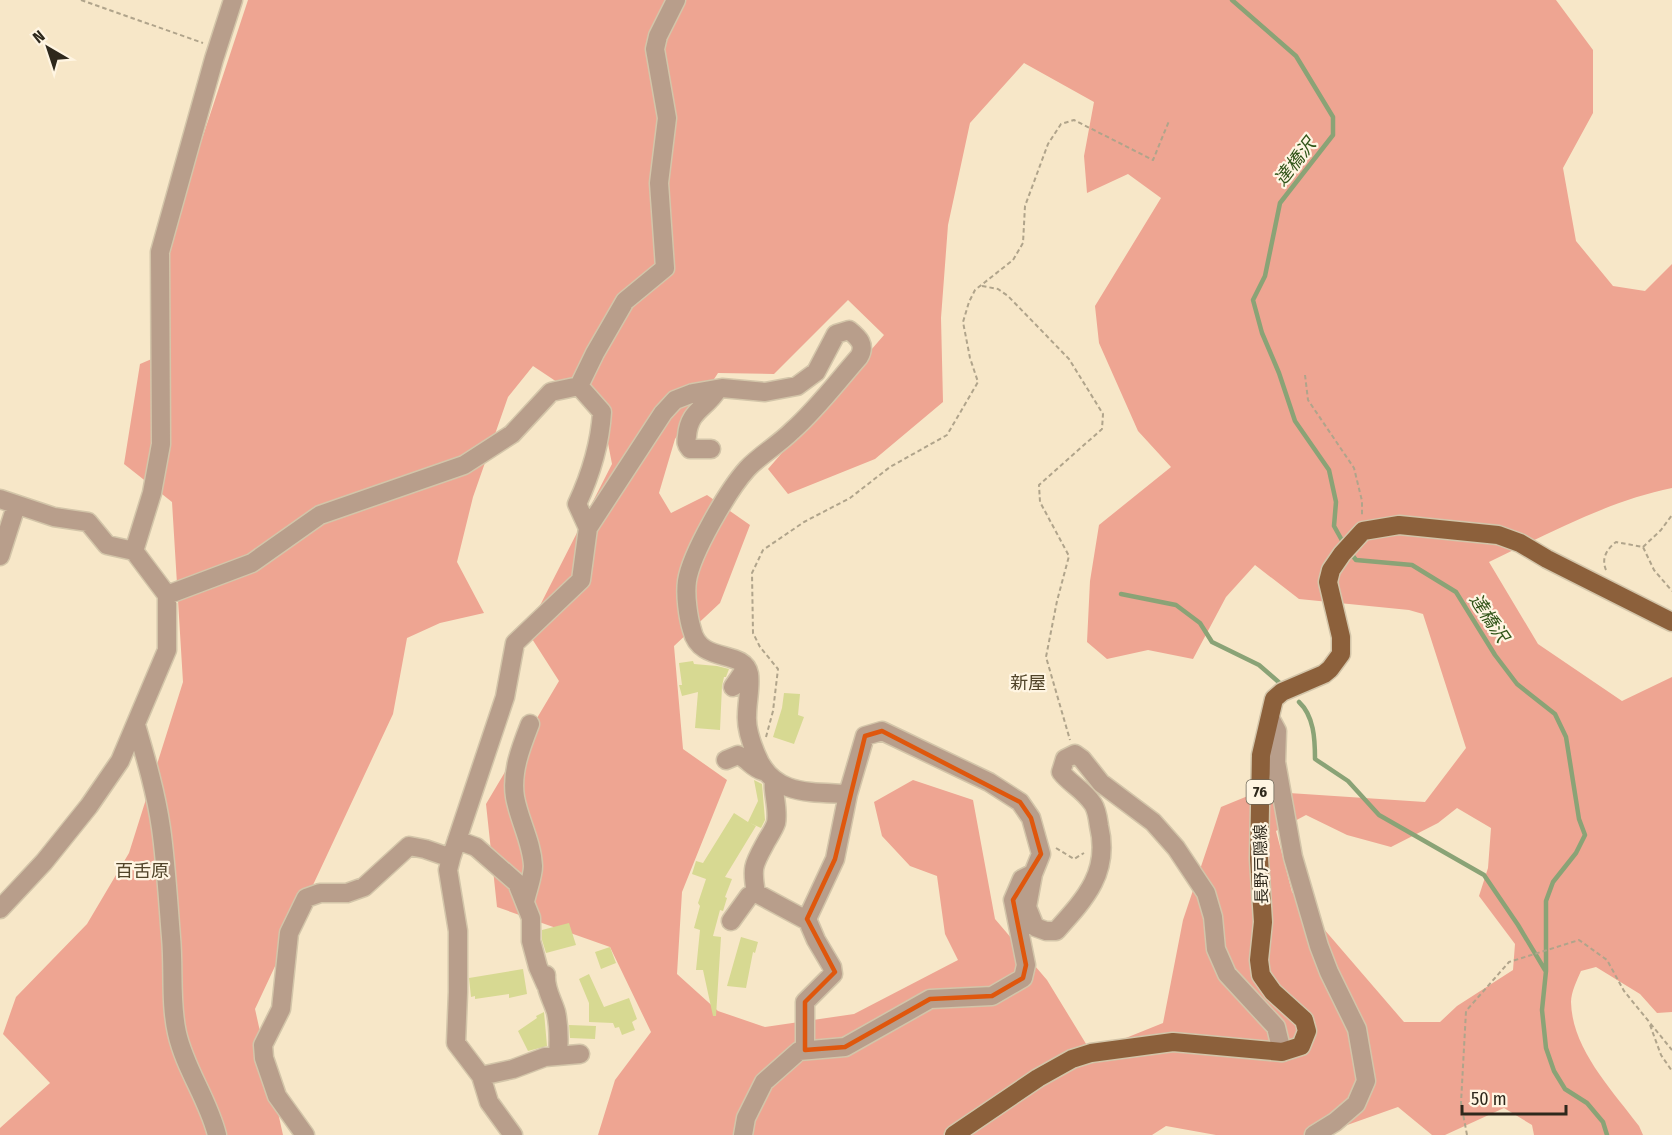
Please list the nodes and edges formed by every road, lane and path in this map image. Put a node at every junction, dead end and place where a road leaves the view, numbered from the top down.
1 (81, 0) edge
2 (233, 0) edge
3 (676, 0) edge
4 (218, 48) junction
5 (1169, 121) dead end
6 (975, 290) junction
7 (1305, 375) dead end
8 (579, 386) junction
9 (718, 389) junction
10 (711, 449) dead end
11 (8, 502) edge
12 (1672, 515) edge
13 (588, 528) junction
14 (1363, 531) junction
15 (1643, 547) junction
16 (134, 551) junction
17 (0, 556) edge
18 (1608, 573) dead end
19 (1672, 591) edge
20 (167, 595) junction
21 (1672, 622) edge
22 (746, 668) junction
23 (732, 687) dead end
24 (1270, 717) junction
25 (530, 724) dead end
26 (136, 725) junction
27 (1075, 754) junction
28 (726, 760) dead end
29 (766, 772) junction
30 (848, 794) junction
31 (1038, 837) junction
32 (1102, 837) junction
33 (457, 840) junction
34 (451, 858) junction
35 (1033, 874) junction
36 (756, 893) junction
37 (525, 902) junction
38 (0, 909) edge
39 (731, 921) dead end
40 (808, 921) junction
41 (547, 964) dead end
42 (546, 985) junction
43 (1649, 1022) junction
44 (805, 1050) junction
45 (1672, 1050) edge
46 (1282, 1052) junction
47 (580, 1053) dead end
48 (558, 1055) junction
49 (1672, 1071) edge
50 (481, 1076) junction
51 (217, 1135) edge
52 (305, 1135) edge
53 (513, 1135) edge
54 (743, 1135) edge
55 (954, 1135) edge
56 (1314, 1135) edge
57 (1467, 1135) edge

1 - 4 path
2 - 4 street
3 - 8 street
4 - 16 street
5 - 6 path
6 - 27 path
6 - 29 path
7 - 14 path
8 - 13 street
8 - 20 street
9 - 10 street
9 - 13 street
9 - 22 street
11 - 16 street
11 - 17 street
12 - 15 path
13 - 33 street
14 - 21 main road
14 - 24 main road, 長野戸隠線 / 76
15 - 18 path
15 - 19 path
16 - 20 street
20 - 26 street
22 - 23 street
22 - 29 street
24 - 46 main road, 長野戸隠線 / 76
24 - 56 street
25 - 37 street
26 - 38 street
26 - 51 street
27 - 32 street
27 - 46 street
28 - 29 street
29 - 30 street
29 - 36 street
30 - 31 street
30 - 40 street
31 - 32 path
31 - 35 street
32 - 35 street
33 - 34 street
33 - 37 street
34 - 50 street
34 - 52 street
35 - 44 street
36 - 39 street
36 - 40 street
37 - 42 street
40 - 44 street
41 - 42 street
42 - 48 street
43 - 45 path
43 - 49 path
43 - 57 path
44 - 54 street
46 - 55 main road
47 - 48 street
48 - 50 street
50 - 53 street

